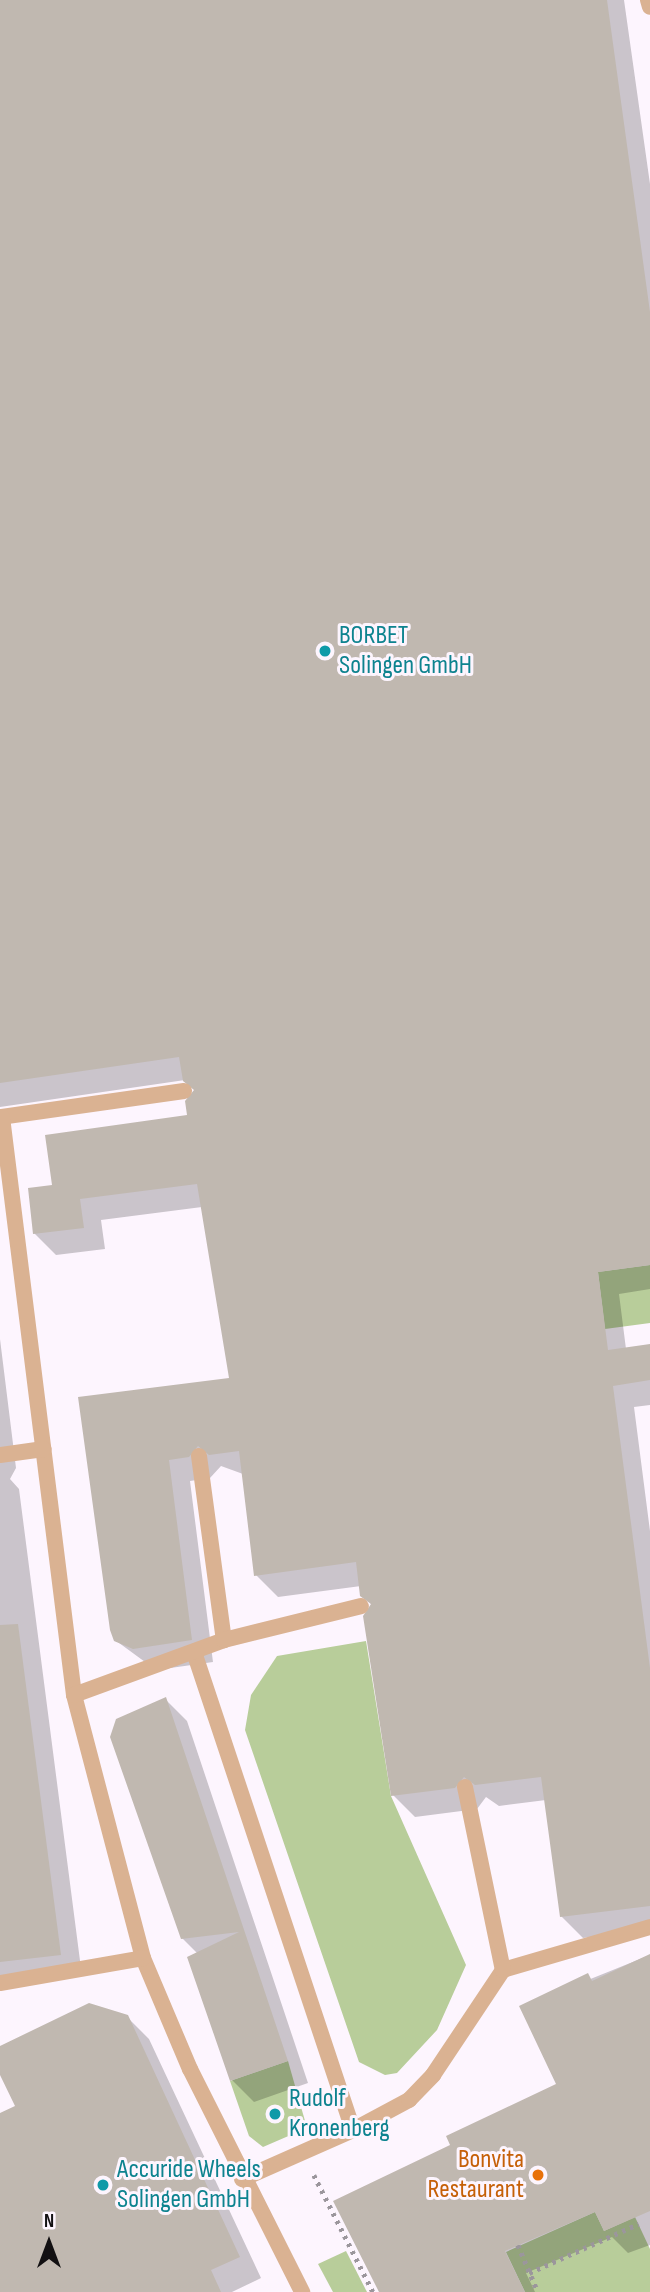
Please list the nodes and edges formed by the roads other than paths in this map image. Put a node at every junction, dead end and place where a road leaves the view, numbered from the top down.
1 (649, 0) edge
2 (650, 7) edge
3 (184, 1091) dead end
4 (44, 1448) junction
5 (0, 1455) edge
6 (199, 1456) dead end
7 (361, 1606) dead end
8 (224, 1640) junction
9 (194, 1652) junction
10 (74, 1695) junction
11 (466, 1787) dead end
12 (650, 1927) edge
13 (143, 1958) junction
14 (503, 1969) junction
15 (0, 1983) edge
16 (353, 2130) junction
17 (242, 2179) junction
18 (302, 2292) edge

1 - 2 lane
3 - 4 lane
4 - 5 lane
4 - 10 lane
6 - 8 lane
7 - 8 lane
8 - 9 lane
9 - 10 lane
9 - 16 lane
10 - 13 lane
11 - 14 lane
12 - 14 lane
13 - 15 lane
13 - 17 lane
14 - 16 lane
16 - 17 lane
17 - 18 lane

